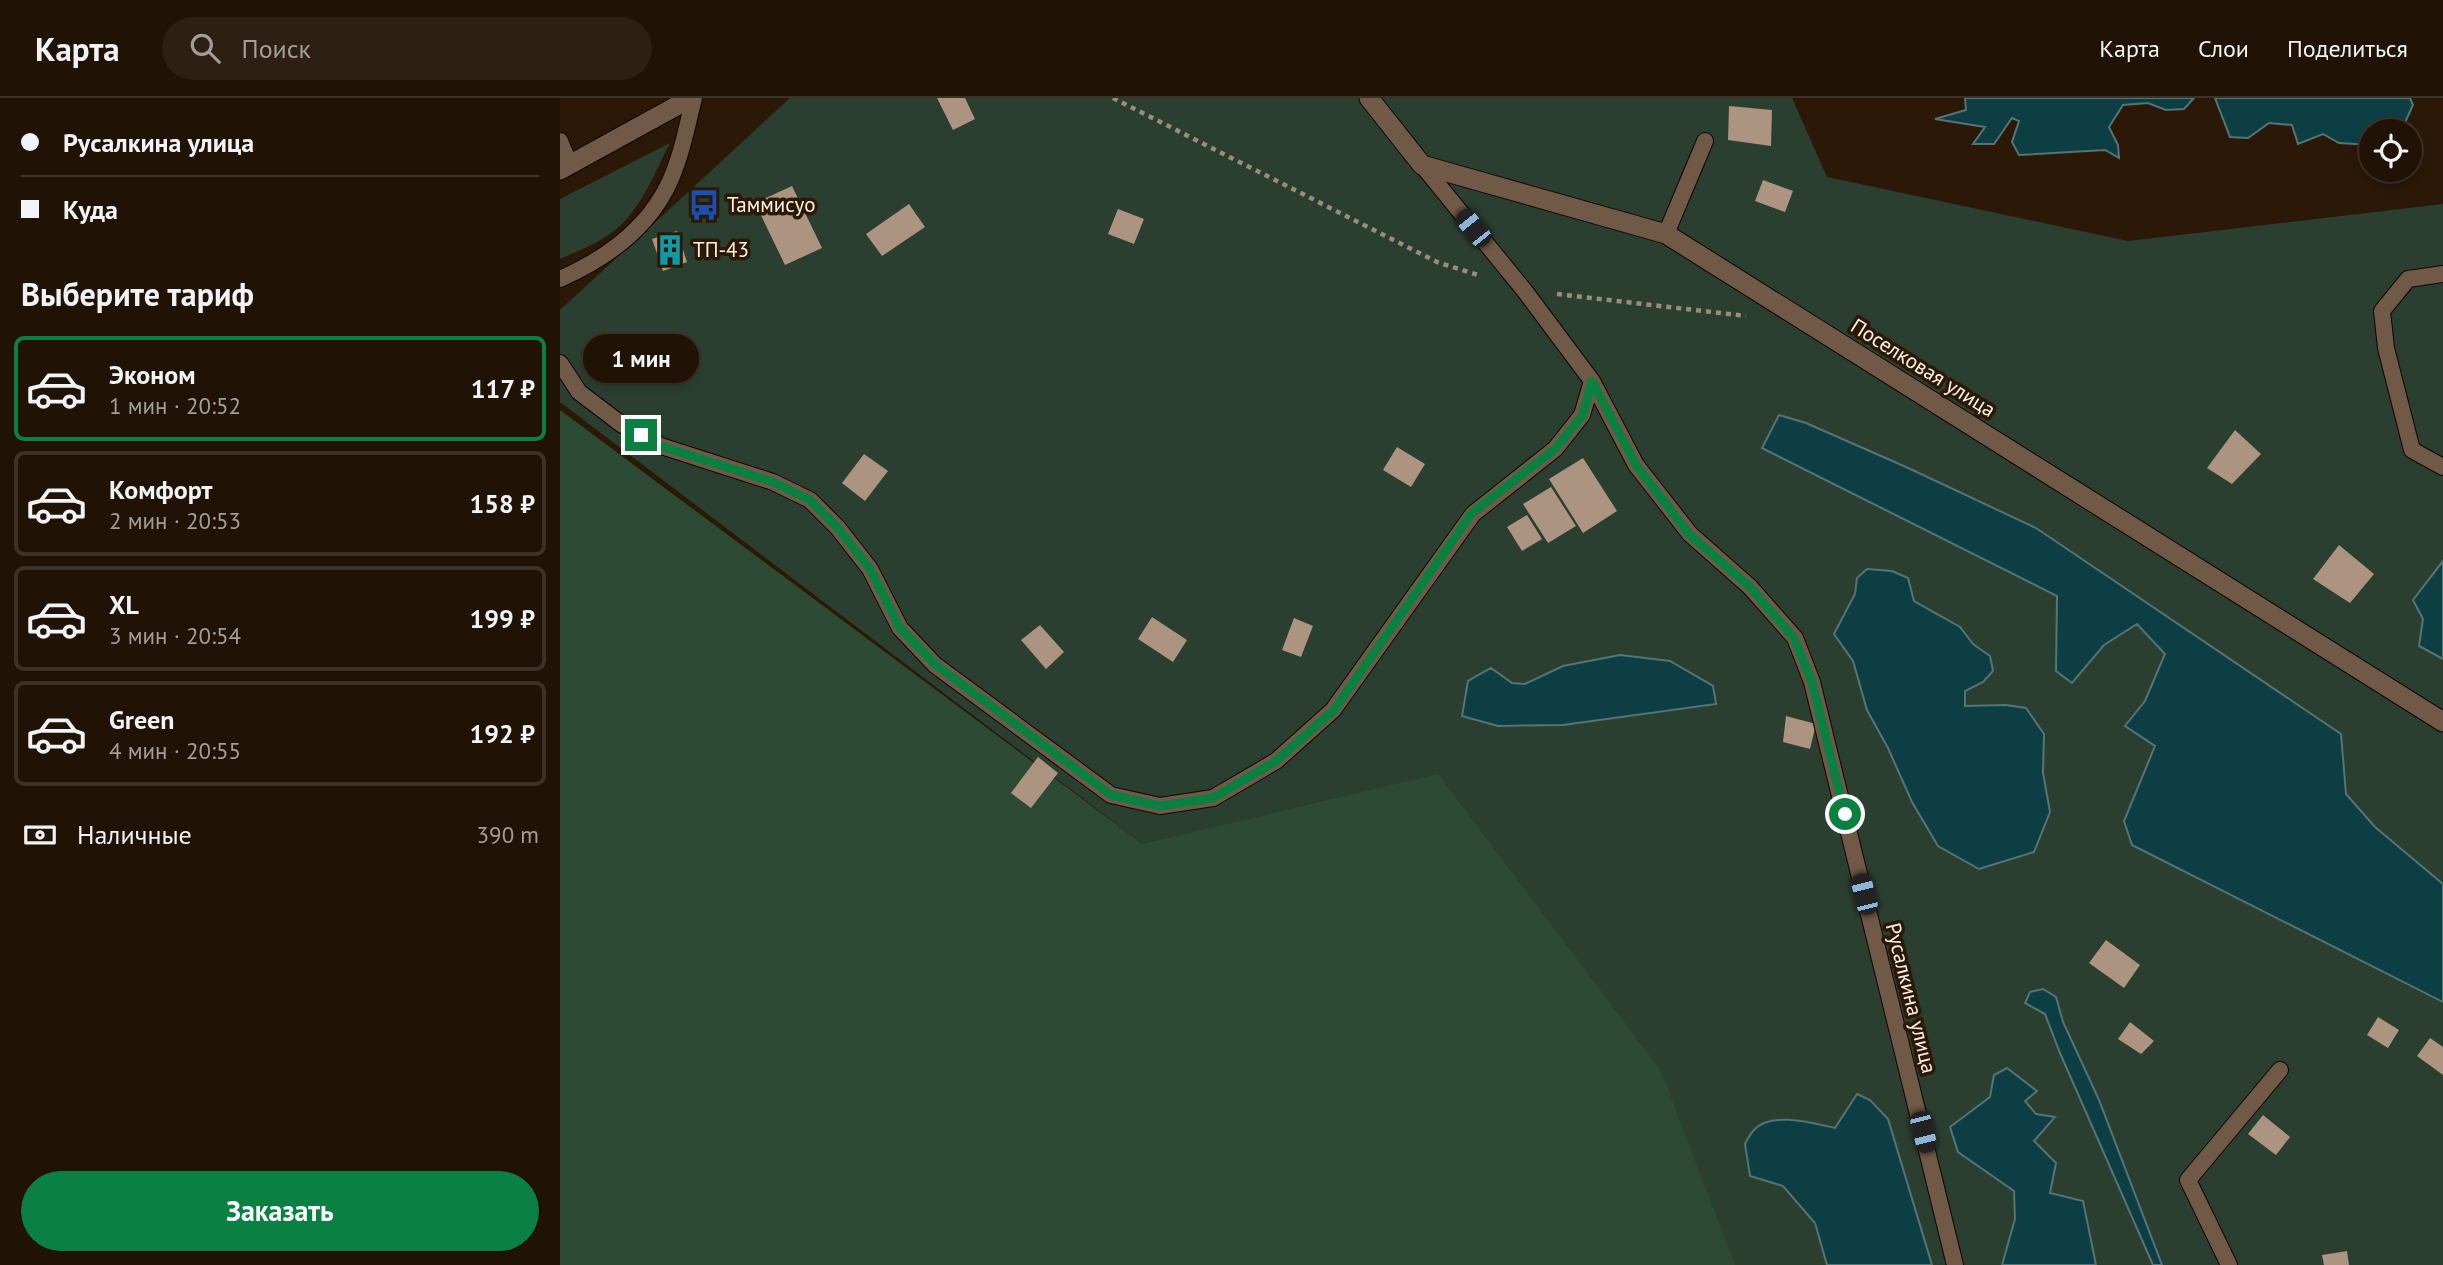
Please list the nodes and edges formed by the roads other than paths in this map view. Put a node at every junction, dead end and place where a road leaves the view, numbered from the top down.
1 (693, 98) edge
2 (1369, 98) edge
3 (560, 141) edge
4 (1705, 141) dead end
5 (1422, 165) junction
6 (565, 167) edge
7 (1666, 234) junction
8 (2443, 274) edge
9 (560, 279) edge
10 (560, 363) edge
11 (1592, 381) junction
12 (2443, 467) edge
13 (2443, 722) edge
14 (2280, 1070) dead end
15 (1955, 1265) edge
16 (2229, 1265) edge

1 - 6 street
1 - 9 lane
2 - 5 street
3 - 6 lane
4 - 7 lane
5 - 7 street, Поселковая улица
5 - 11 lane, Русалкина улица
7 - 13 street, Поселковая улица
8 - 12 lane
10 - 11 lane
11 - 15 lane, Русалкина улица
14 - 16 lane

